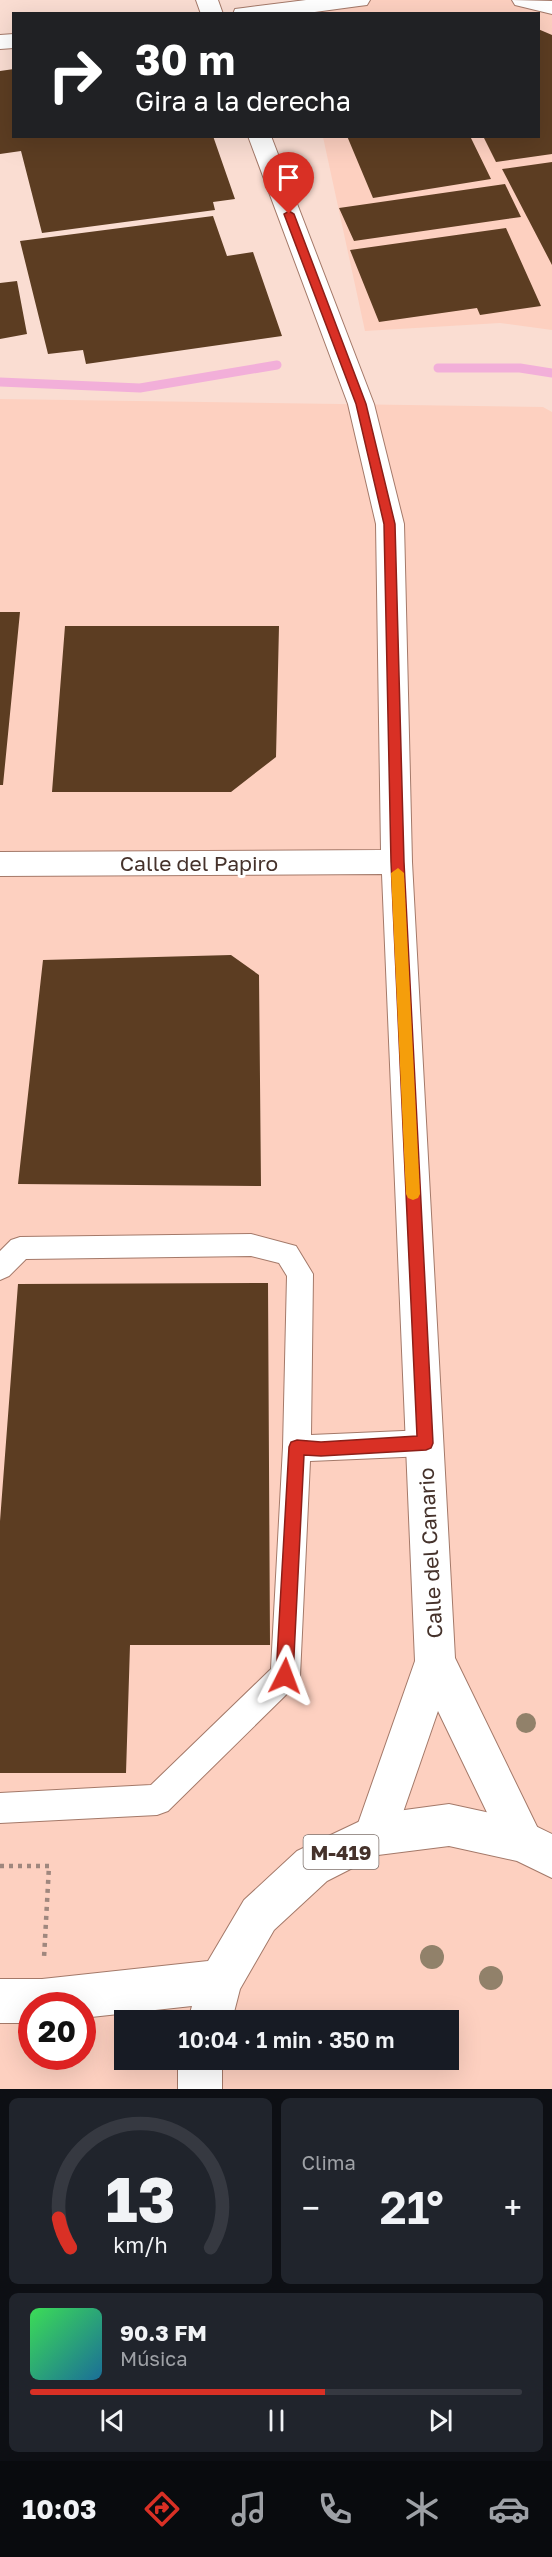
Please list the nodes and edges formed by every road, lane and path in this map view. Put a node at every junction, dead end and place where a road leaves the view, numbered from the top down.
1 (359, 0) edge
2 (523, 0) edge
3 (552, 8) edge
4 (260, 12) edge
5 (260, 138) edge
6 (397, 862) junction
7 (0, 864) edge
8 (0, 1268) edge
9 (426, 1443) junction
10 (297, 1447) junction
11 (435, 1661) junction
12 (0, 1808) edge
13 (375, 1835) junction
14 (538, 1849) edge
15 (0, 1866) edge
16 (42, 1992) edge
17 (0, 2001) edge
18 (18, 2001) edge
19 (96, 2001) edge
20 (215, 2001) edge
21 (200, 2070) edge
22 (200, 2089) edge

1 - 4 street
2 - 3 street
5 - 6 street, Calle del Canario
6 - 7 street, Calle del Papiro
6 - 9 street, Calle del Canario
8 - 10 lane
9 - 10 lane
9 - 11 street, Calle del Canario
10 - 12 lane
11 - 13 street, Calle del Canario
11 - 14 street, Calle del Canario
13 - 14 street, M-419
13 - 20 street, M-419
15 - 16 path
17 - 18 street, M-419
19 - 20 street, M-419
21 - 22 street

